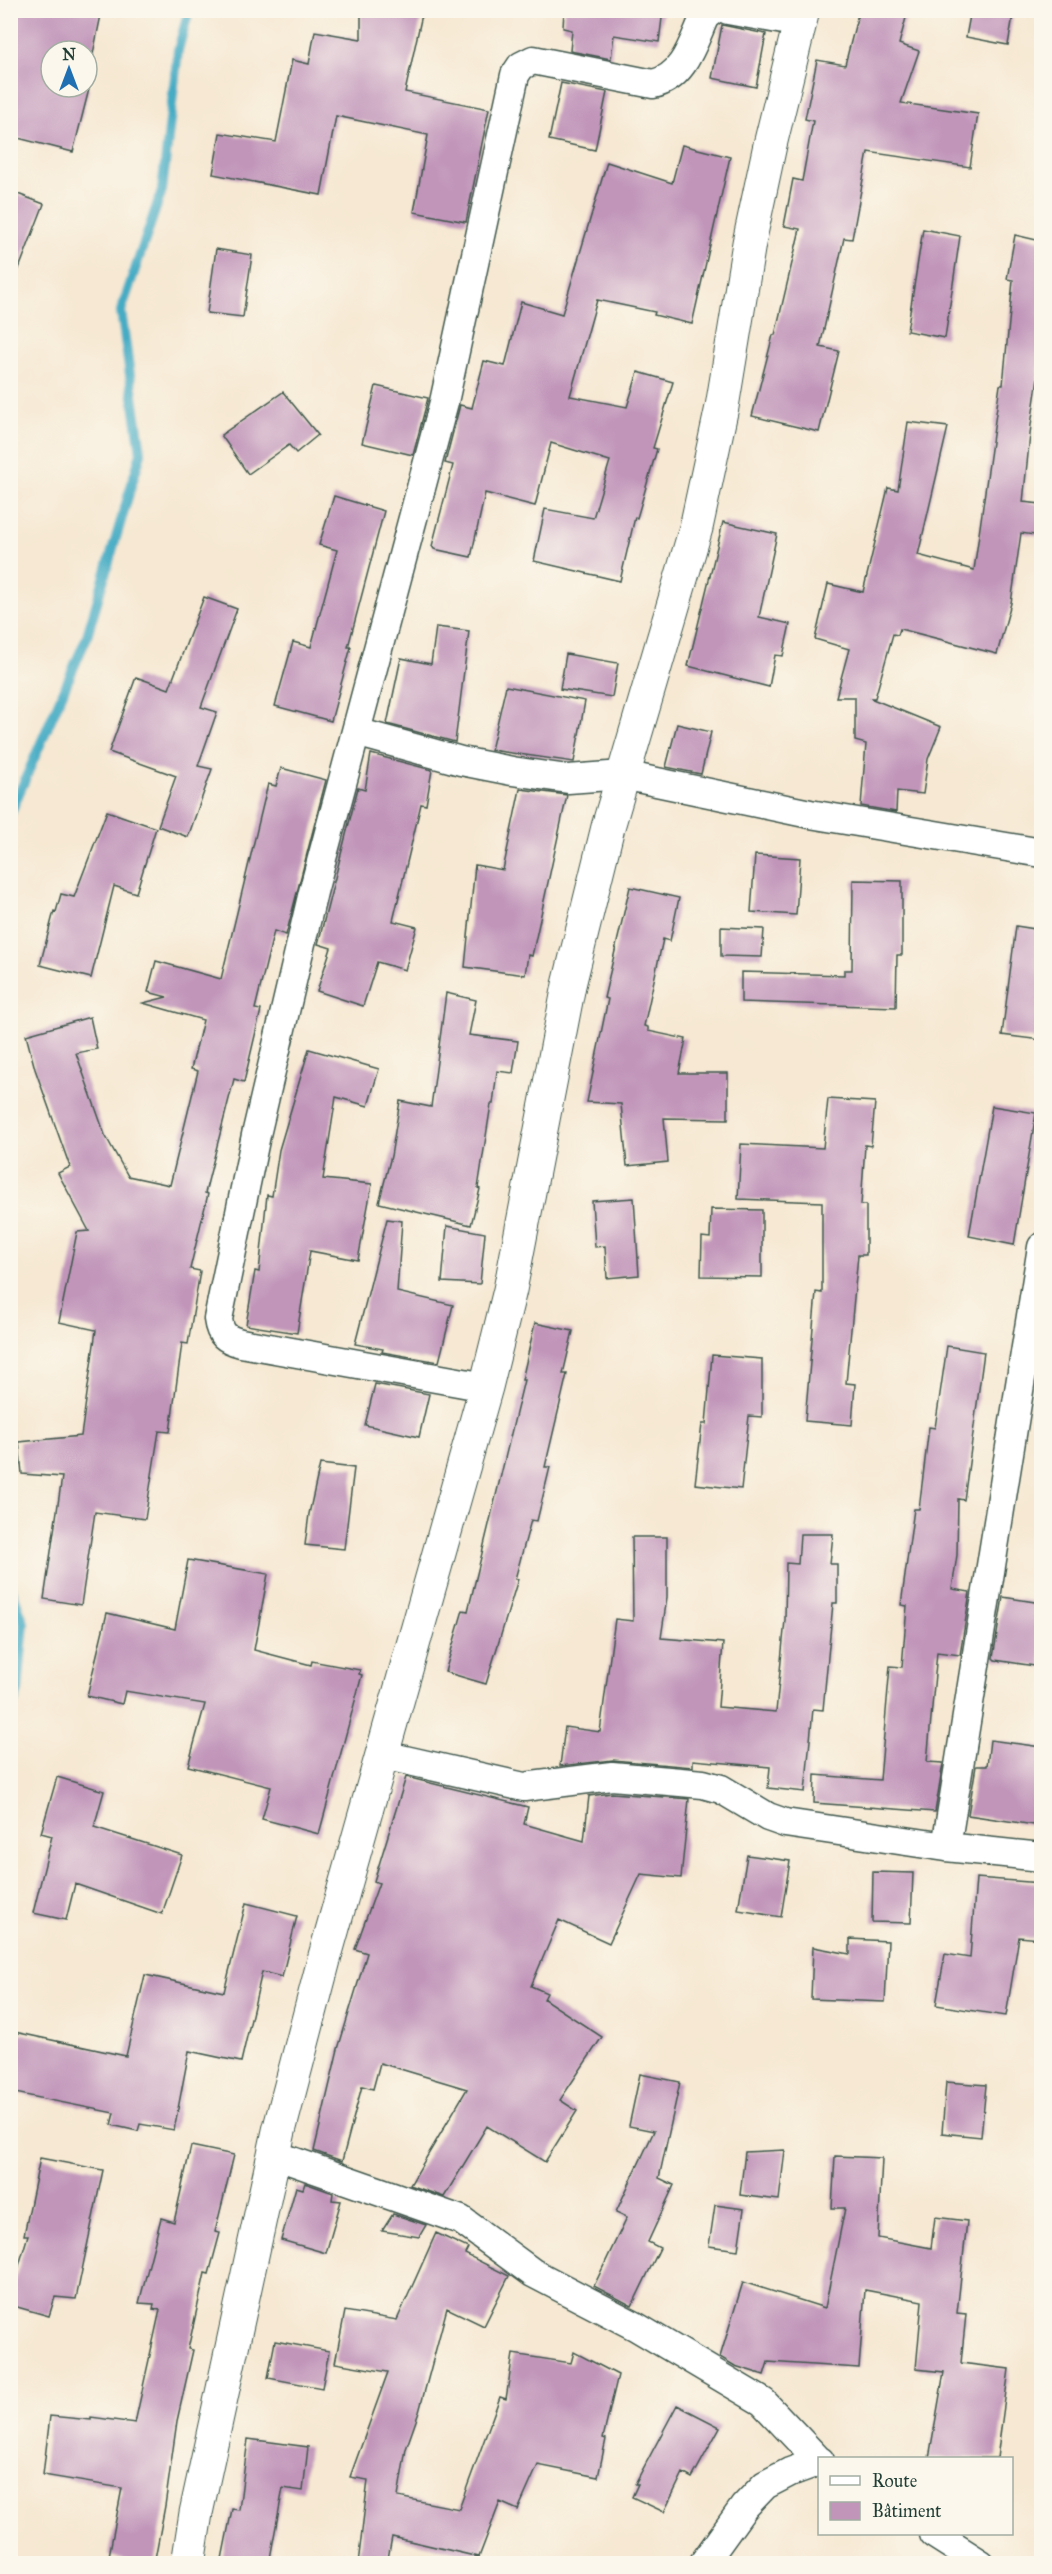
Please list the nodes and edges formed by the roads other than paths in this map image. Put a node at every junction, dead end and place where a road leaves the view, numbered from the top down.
1 (713, 10) edge
2 (728, 10) edge
3 (802, 17) edge
4 (356, 732) junction
5 (622, 775) junction
6 (1041, 853) edge
7 (1041, 1247) edge
8 (1037, 1298) edge
9 (486, 1388) junction
10 (383, 1755) junction
11 (946, 1847) junction
12 (1041, 1857) edge
13 (274, 2155) junction
14 (818, 2459) edge
15 (818, 2460) edge
16 (936, 2535) edge
17 (188, 2564) edge
18 (703, 2564) edge
19 (981, 2564) edge

1 - 4 street
2 - 3 street
3 - 5 street
4 - 5 street
4 - 9 street
5 - 6 street
5 - 9 street
7 - 8 street
8 - 11 street
9 - 10 street
10 - 11 street
10 - 13 street
11 - 12 street
13 - 14 street
13 - 17 street
15 - 18 street
16 - 19 street

